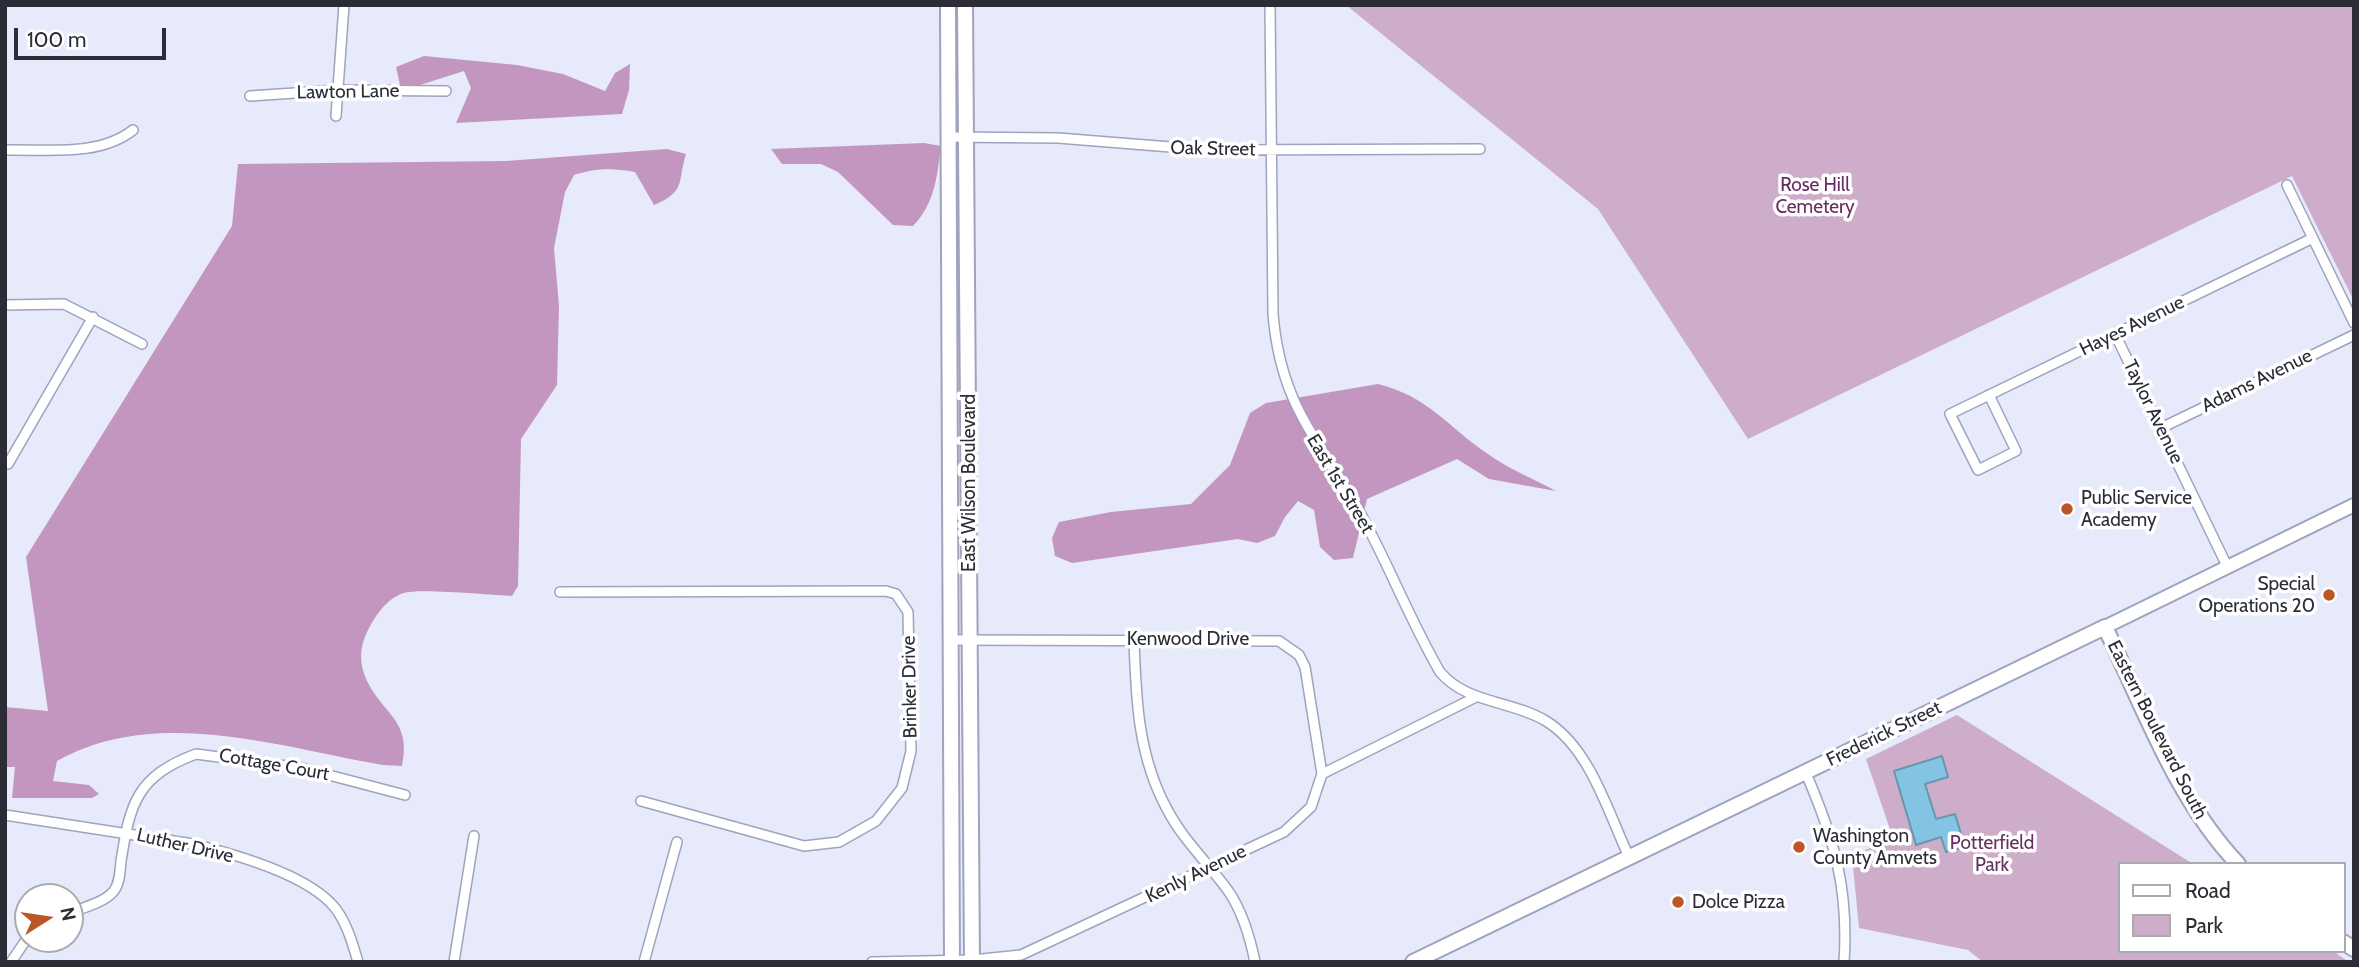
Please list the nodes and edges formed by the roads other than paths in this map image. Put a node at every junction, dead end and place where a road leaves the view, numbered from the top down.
1 (344, 5) edge
2 (948, 5) edge
3 (965, 5) edge
4 (1270, 5) edge
5 (339, 90) junction
6 (446, 91) dead end
7 (250, 96) dead end
8 (336, 116) dead end
9 (133, 130) dead end
10 (947, 137) junction
11 (967, 138) junction
12 (1480, 149) dead end
13 (5, 150) edge
14 (1272, 150) junction
15 (2287, 185) dead end
16 (2313, 238) junction
17 (5, 305) edge
18 (93, 317) junction
19 (2354, 323) edge
20 (2115, 334) junction
21 (2354, 335) edge
22 (142, 344) dead end
23 (1989, 395) junction
24 (2161, 428) junction
25 (5, 442) edge
26 (17, 448) junction
27 (8, 464) dead end
28 (2354, 505) edge
29 (2227, 566) junction
30 (559, 592) dead end
31 (2105, 627) junction
32 (1134, 639) junction
33 (950, 640) junction
34 (970, 641) junction
35 (1476, 697) junction
36 (1805, 771) junction
37 (1322, 774) junction
38 (405, 795) dead end
39 (641, 801) dead end
40 (5, 815) edge
41 (125, 833) junction
42 (474, 836) dead end
43 (677, 842) dead end
44 (1629, 857) junction
45 (2236, 862) edge
46 (1210, 868) junction
47 (84, 907) edge
48 (952, 961) edge
49 (972, 961) edge
50 (358, 962) edge
51 (454, 962) edge
52 (644, 962) edge
53 (872, 962) edge
54 (1255, 962) edge
55 (1413, 962) edge
56 (1844, 962) edge

1 - 5 street
2 - 10 main road, East Wilson Boulevard
3 - 11 main road, East Wilson Boulevard
4 - 14 street, East 1st Street
5 - 6 street, Lawton Lane
5 - 7 street, Lawton Lane
5 - 8 street
9 - 13 street
10 - 11 street, Oak Street
10 - 33 main road, East Wilson Boulevard
11 - 14 street, Oak Street
11 - 34 main road, East Wilson Boulevard
12 - 14 street, Oak Street
14 - 35 street, East 1st Street
15 - 16 street
16 - 19 street
16 - 20 street, Hayes Avenue
17 - 18 street
18 - 22 street
18 - 26 street
20 - 23 street, Hayes Avenue
20 - 24 street, Taylor Avenue
21 - 24 street, Adams Avenue
23 - 23 street, Hayes Avenue
24 - 29 street, Taylor Avenue
25 - 26 street
26 - 27 street
28 - 29 main road, Frederick Street
29 - 31 main road, Frederick Street
30 - 39 street, Brinker Drive
31 - 36 main road, Frederick Street
31 - 45 main road, Eastern Boulevard South
32 - 34 street, Kenwood Drive
32 - 37 street, Kenwood Drive
32 - 46 street
33 - 34 street, Kenwood Drive
33 - 48 main road, East Wilson Boulevard
34 - 49 main road, East Wilson Boulevard
35 - 37 street
35 - 44 street, East 1st Street
36 - 44 main road, Frederick Street
36 - 56 street
37 - 46 street, Kenly Avenue
38 - 41 street, Cottage Court
40 - 41 street, Luther Drive
41 - 47 street, Cottage Court
41 - 50 street, Luther Drive
42 - 51 street
43 - 52 street
44 - 55 main road, Frederick Street
46 - 49 street, Kenly Avenue
46 - 54 street
48 - 49 street, Kenly Avenue
48 - 53 street, Kenly Avenue

